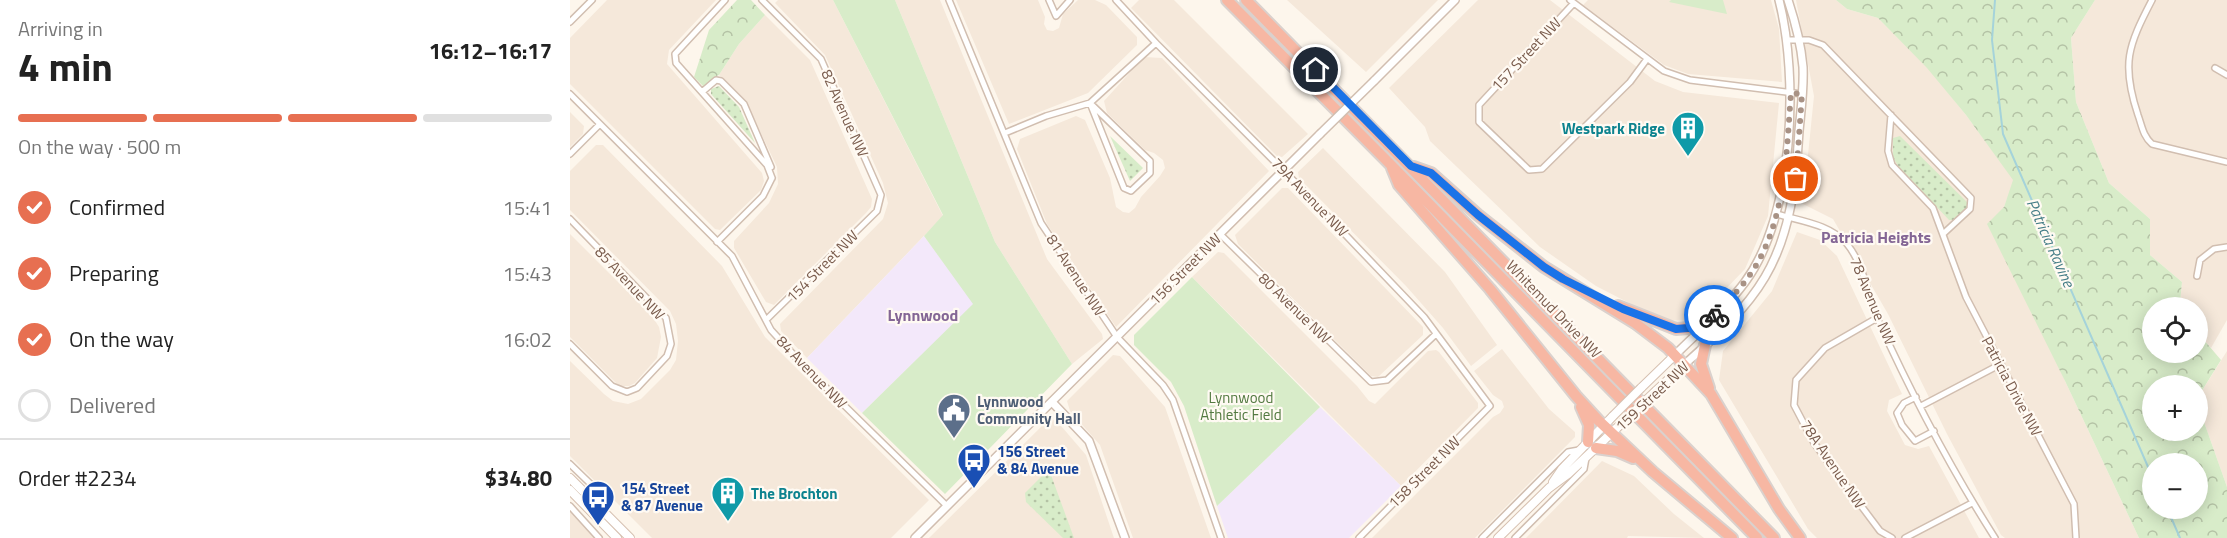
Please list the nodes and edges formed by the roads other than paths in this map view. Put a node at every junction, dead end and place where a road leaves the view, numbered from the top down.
1 (592, 0) edge
2 (725, 0) edge
3 (762, 0) edge
4 (949, 0) edge
5 (1049, 0) edge
6 (1070, 0) edge
7 (1116, 0) edge
8 (1227, 0) edge
9 (1246, 0) edge
10 (1455, 0) edge
11 (1779, 0) edge
12 (1788, 0) edge
13 (2152, 0) edge
14 (1572, 1) edge
15 (570, 22) edge
16 (1788, 40) junction
17 (1799, 40) junction
18 (1156, 43) junction
19 (1647, 59) junction
20 (2215, 68) dead end
21 (2227, 75) edge
22 (702, 92) junction
23 (1791, 93) junction
24 (570, 94) edge
25 (1802, 94) junction
26 (1090, 104) junction
27 (1891, 115) junction
28 (600, 124) junction
29 (1005, 133) junction
30 (570, 154) edge
31 (2227, 162) edge
32 (1391, 165) junction
33 (1411, 166) junction
34 (1284, 170) junction
35 (772, 178) junction
36 (877, 211) joint
37 (1777, 214) junction
38 (1788, 218) junction
39 (570, 219) edge
40 (1220, 234) junction
41 (1943, 234) junction
42 (717, 242) junction
43 (2227, 247) edge
44 (2198, 276) dead end
45 (1563, 279) junction
46 (1877, 318) junction
47 (766, 320) junction
48 (1708, 321) junction
49 (1436, 334) junction
50 (1117, 338) junction
51 (570, 344) edge
52 (1705, 345) junction
53 (1675, 355) junction
54 (1685, 364) junction
55 (2001, 364) junction
56 (1711, 394) junction
57 (1576, 396) junction
58 (1916, 397) junction
59 (1052, 402) junction
60 (1490, 406) joint
61 (1921, 406) junction
62 (1608, 429) junction
63 (1934, 431) junction
64 (1588, 449) junction
65 (570, 464) edge
66 (1653, 472) junction
67 (570, 478) edge
68 (570, 490) edge
69 (1972, 502) junction
70 (590, 505) junction
71 (570, 506) edge
72 (947, 506) junction
73 (595, 537) edge
74 (617, 538) edge
75 (630, 538) edge
76 (915, 538) edge
77 (1125, 538) edge
78 (1221, 538) edge
79 (1359, 538) edge
80 (1482, 538) edge
81 (1498, 538) edge
82 (1515, 538) edge
83 (1732, 538) edge
84 (1757, 538) edge
85 (1774, 538) edge
86 (1800, 538) edge
87 (1892, 538) edge
88 (1905, 538) edge
89 (1995, 538) edge
90 (2076, 538) edge

1 - 15 street
2 - 22 street
3 - 36 street, 82 Avenue NW
4 - 29 street, 81 Avenue NW
5 - 6 street
7 - 18 street, 79A Avenue NW
8 - 32 highway, Whitemud Drive NW
9 - 33 highway, Whitemud Drive NW
10 - 34 street, 156 Street NW, bridge
11 - 16 street, 159 Street NW
12 - 17 street, 159 Street NW
13 - 31 street
14 - 19 street
14 - 19 street, 157 Street NW
16 - 17 street
16 - 23 street, 159 Street NW
17 - 25 street, 159 Street NW
17 - 27 street
18 - 26 street
18 - 34 street, 79A Avenue NW
19 - 23 street
20 - 21 street
22 - 35 street
22 - 35 street
23 - 25 street
23 - 37 street, 159 Street NW
24 - 28 street, 84 Avenue NW
25 - 38 street, 159 Street NW
26 - 26 street
26 - 29 street
27 - 41 street, Patricia Drive NW
27 - 41 street
28 - 30 street
28 - 42 street, 84 Avenue NW
29 - 50 street, 81 Avenue NW
32 - 57 highway
32 - 84 highway, Whitemud Drive NW
33 - 45 highway
33 - 85 highway, Whitemud Drive NW
34 - 40 street, 156 Street NW
34 - 49 street, 79A Avenue NW
35 - 42 street
36 - 47 street, 154 Street NW
37 - 38 street, 78 Avenue NW
37 - 48 street, 159 Street NW
38 - 46 street, 78 Avenue NW
38 - 52 street, 159 Street NW
39 - 51 street, 85 Avenue NW
40 - 49 street, 80 Avenue NW
40 - 50 street, 156 Street NW
41 - 55 street, Patricia Drive NW
42 - 47 street, 84 Avenue NW
43 - 44 street
45 - 48 highway
45 - 53 highway
46 - 58 street, 78 Avenue NW
46 - 87 street, 78A Avenue NW
47 - 72 street, 84 Avenue NW
48 - 53 street, 159 Street NW
49 - 60 street, 79A Avenue NW
50 - 59 street, 156 Street NW
50 - 78 street, 81 Avenue NW
52 - 54 street, 159 Street NW
52 - 56 highway
53 - 54 highway
53 - 62 main road, 159 Street NW, bridge
54 - 56 highway
54 - 62 main road, 159 Street NW, bridge
55 - 61 street
55 - 90 street, Patricia Drive NW
56 - 86 highway
57 - 62 highway
57 - 64 highway
58 - 61 street, 78 Avenue NW
58 - 63 street
59 - 72 street, 156 Street NW
59 - 77 street
60 - 79 street, 158 Street NW
61 - 63 street, 78 Avenue NW
62 - 64 main road, 159 Street NW
62 - 66 highway
63 - 69 street, 78 Avenue NW
64 - 66 highway
64 - 80 street, 159 Street NW
64 - 81 main road, 159 Street NW
64 - 82 street, 159 Street NW
65 - 70 street
66 - 83 highway
67 - 70 main road
68 - 70 main road
69 - 88 street
69 - 89 street, 78 Avenue NW
70 - 74 main road
70 - 75 main road
71 - 73 street
72 - 76 street, 156 Street NW

